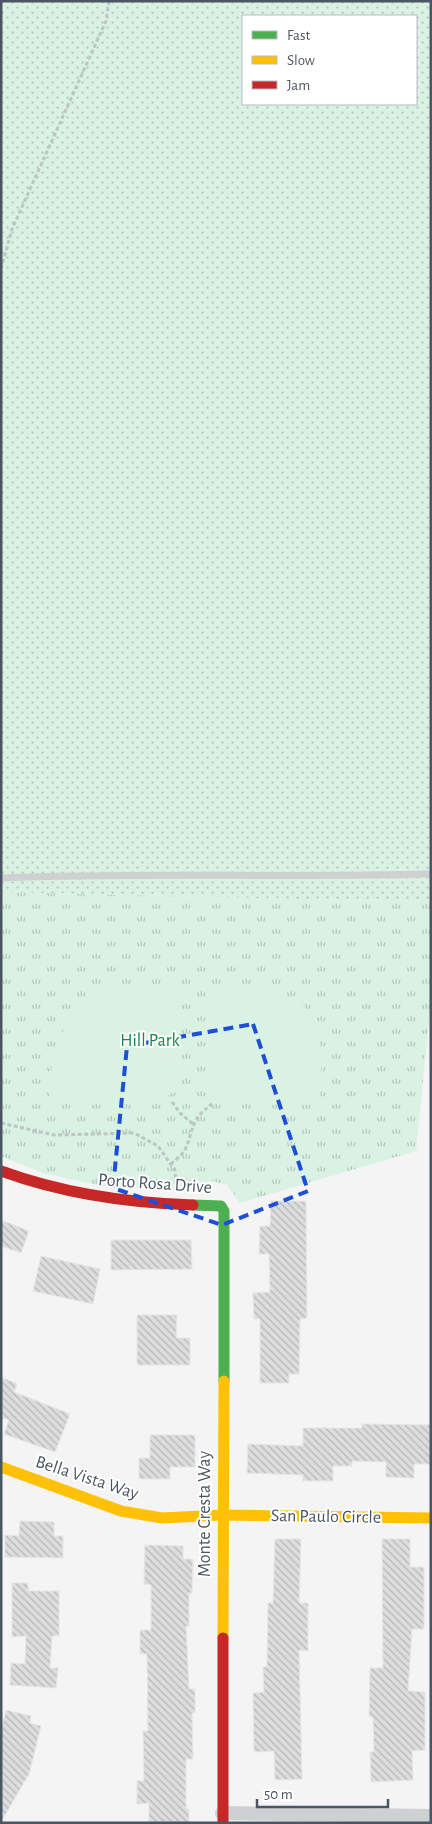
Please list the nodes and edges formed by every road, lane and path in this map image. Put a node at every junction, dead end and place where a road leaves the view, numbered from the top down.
1 (109, 1) edge
2 (1, 269) edge
3 (431, 874) edge
4 (1, 878) edge
5 (172, 1102) dead end
6 (212, 1104) dead end
7 (1, 1123) edge
8 (193, 1124) junction
9 (171, 1164) junction
10 (1, 1171) edge
11 (176, 1206) junction
12 (221, 1206) joint
13 (1, 1468) edge
14 (222, 1516) junction
15 (431, 1518) edge
16 (431, 1816) edge
17 (222, 1818) edge

1 - 2 path
3 - 4 lane
5 - 8 path
6 - 8 path
7 - 9 path
8 - 9 path
9 - 11 path
10 - 11 street, Porto Rosa Drive
11 - 12 street, Porto Rosa Drive
12 - 14 street, Monte Cresta Way
13 - 14 street, Bella Vista Way
14 - 15 street, San Paulo Circle
14 - 17 street, Monte Cresta Way
16 - 17 street

